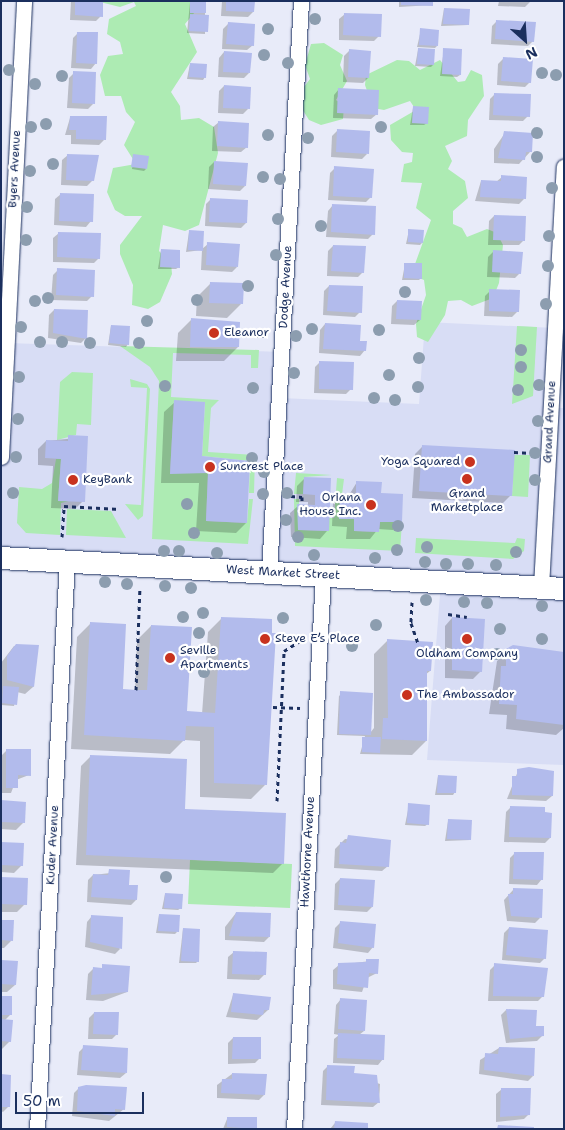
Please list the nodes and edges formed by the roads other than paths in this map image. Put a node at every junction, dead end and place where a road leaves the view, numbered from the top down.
1 (24, 1) edge
2 (301, 1) edge
3 (564, 167) edge
4 (1, 457) edge
5 (1, 558) edge
6 (67, 561) junction
7 (269, 572) junction
8 (323, 575) junction
9 (541, 587) junction
10 (564, 588) edge
11 (37, 1129) edge
12 (294, 1129) edge

1 - 4 street, Byers Avenue
2 - 7 street, Dodge Avenue
3 - 9 street, Grand Avenue
5 - 6 main road, West Market Street
6 - 7 main road, West Market Street
6 - 11 street, Kuder Avenue
7 - 8 main road, West Market Street
8 - 9 main road, West Market Street
8 - 12 street, Hawthorne Avenue
9 - 10 main road, West Market Street

